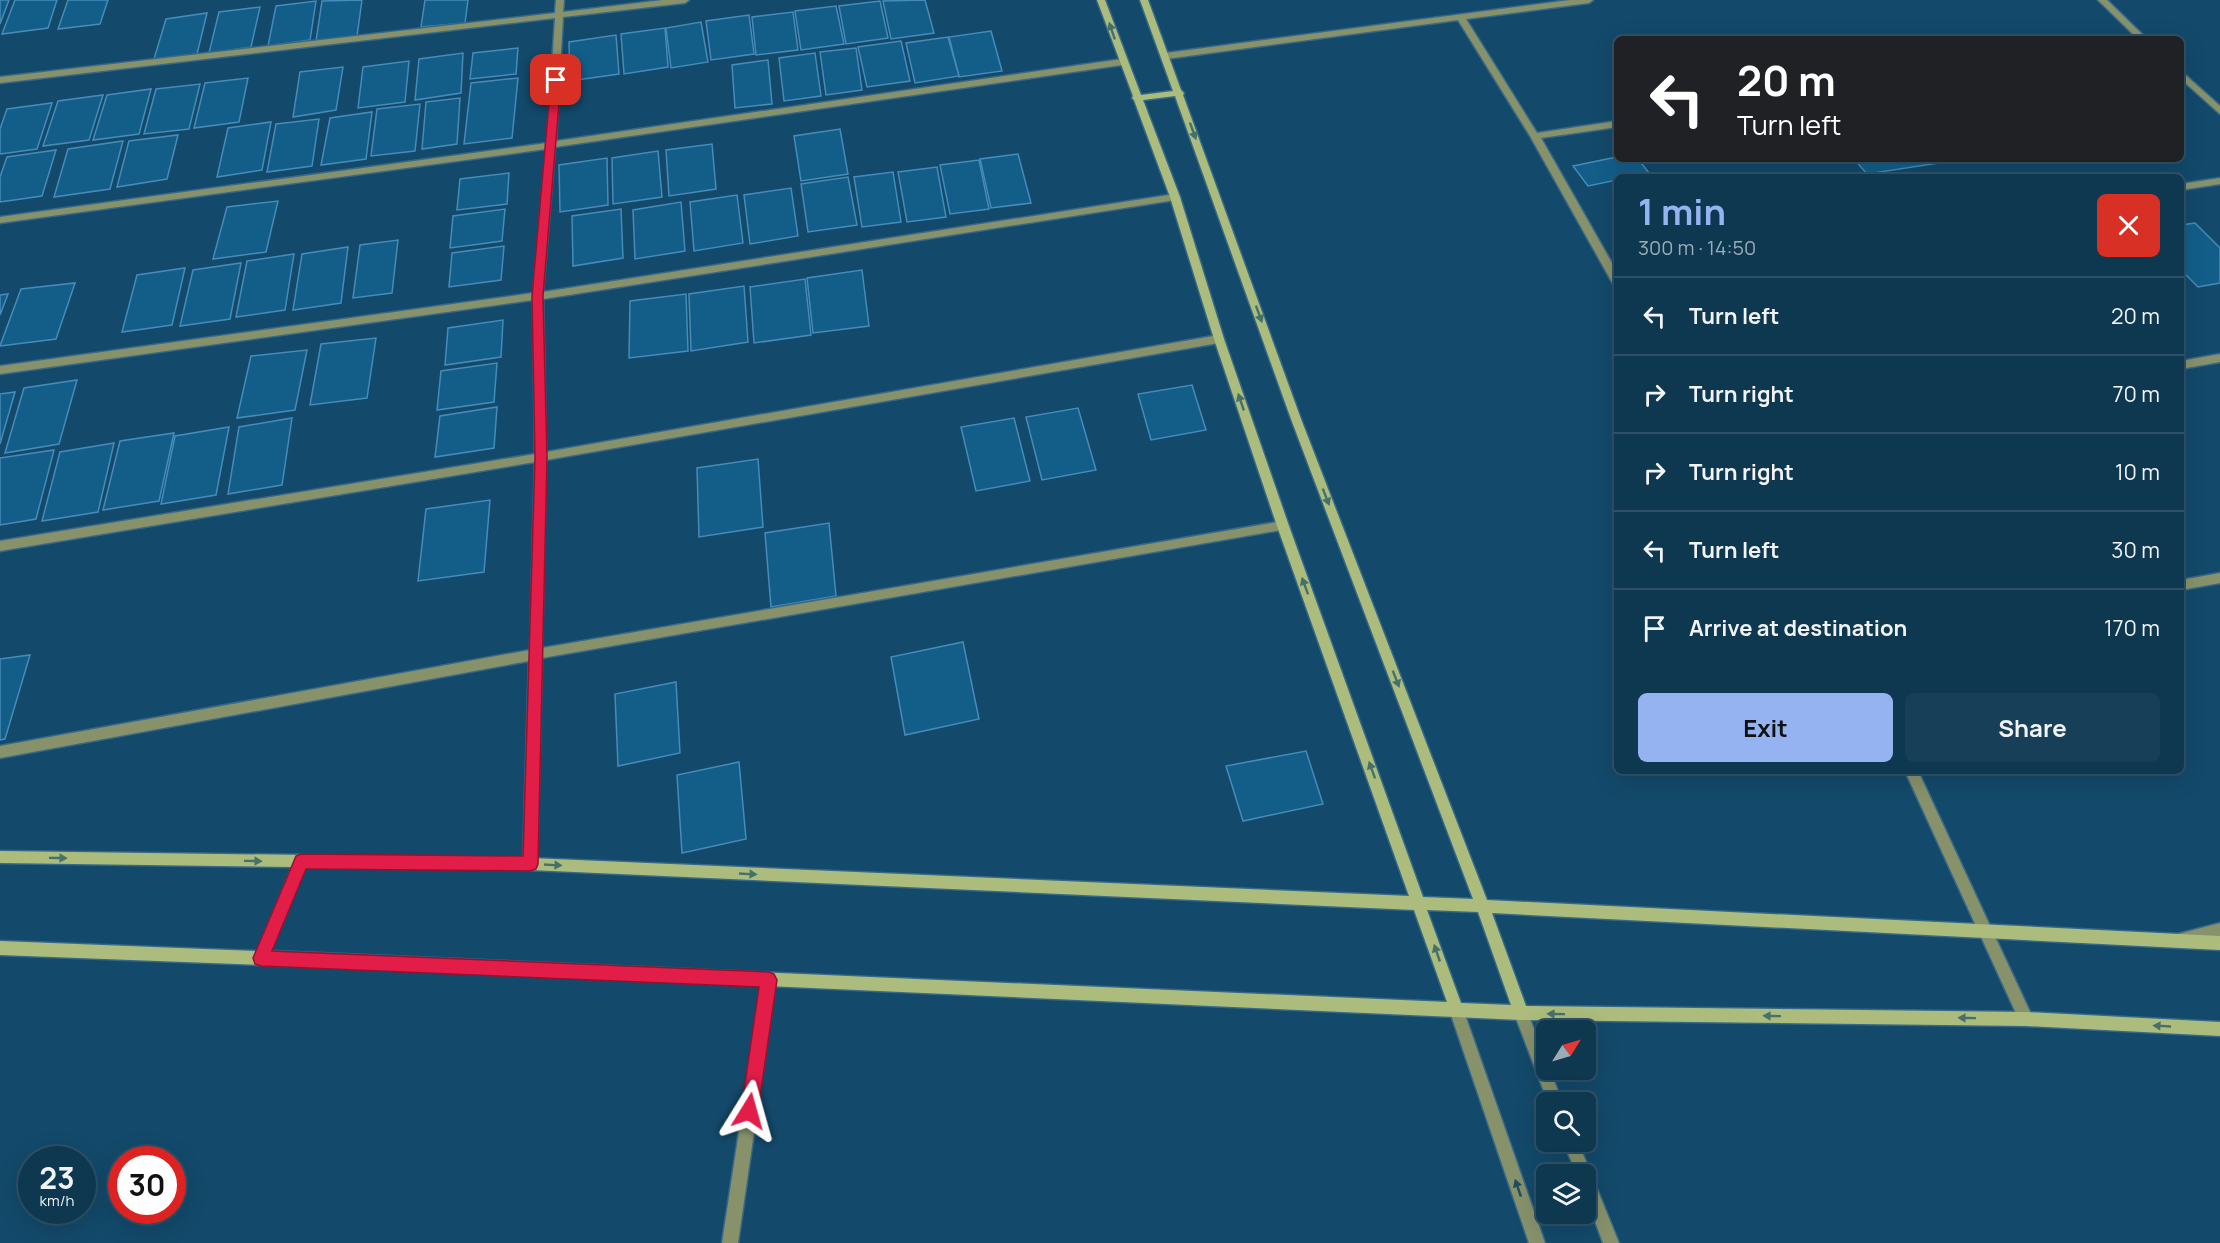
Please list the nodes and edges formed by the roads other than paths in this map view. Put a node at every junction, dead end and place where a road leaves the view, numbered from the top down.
1 (560, 0) edge
2 (685, 0) edge
3 (1101, 0) edge
4 (1144, 0) edge
5 (1589, 0) edge
6 (2102, 0) edge
7 (560, 15) junction
8 (1460, 16) junction
9 (2140, 36) edge
10 (1166, 56) junction
11 (1122, 62) junction
12 (2184, 77) edge
13 (0, 80) edge
14 (1180, 93) junction
15 (1136, 98) junction
16 (2220, 111) edge
17 (1614, 124) edge
18 (1535, 136) junction
19 (551, 145) junction
20 (2220, 181) edge
21 (2184, 187) edge
22 (1175, 197) junction
23 (0, 220) edge
24 (1614, 275) edge
25 (538, 296) junction
26 (1219, 339) junction
27 (2220, 358) edge
28 (2184, 364) edge
29 (0, 370) edge
30 (541, 458) junction
31 (1283, 526) junction
32 (0, 546) edge
33 (2220, 578) edge
34 (2184, 584) edge
35 (536, 654) junction
36 (0, 752) edge
37 (1912, 774) edge
38 (0, 857) edge
39 (301, 861) junction
40 (530, 864) junction
41 (1420, 904) junction
42 (1483, 906) junction
43 (2220, 930) edge
44 (1985, 931) junction
45 (2174, 941) junction
46 (2220, 943) edge
47 (0, 948) edge
48 (261, 958) junction
49 (769, 980) junction
50 (1456, 1009) junction
51 (1521, 1013) junction
52 (2026, 1019) junction
53 (2220, 1029) edge
54 (1552, 1092) edge
55 (1596, 1205) edge
56 (729, 1243) edge
57 (1537, 1243) edge
58 (1611, 1243) edge

1 - 7 street
2 - 7 street
11 -> 3 street
4 - 10 street
5 - 8 street
6 - 9 street
7 - 13 street
7 - 19 street
8 - 10 street
8 - 18 street
10 - 14 street
11 - 15 street
11 - 19 street
12 - 16 street
14 - 15 street
14 -> 42 street
15 - 22 street
17 - 18 street
18 - 24 street
19 - 23 street
19 - 25 street
20 - 21 street
22 - 25 street
22 - 26 street
25 - 29 street
25 - 30 street
26 - 30 street
31 -> 26 street
27 - 28 street
30 - 32 street
30 - 35 street
31 - 35 street
41 -> 31 street
33 - 34 street
35 - 36 street
35 - 40 street
37 - 44 street
38 -> 39 street
39 - 40 street
39 - 48 street
40 -> 41 street
41 - 42 street
50 -> 41 street
42 - 44 street
42 - 51 street
43 - 45 street
44 - 45 street
44 - 52 street
45 - 46 street
47 - 48 street
48 - 49 street
49 - 50 street
49 - 56 street
50 - 51 street
57 -> 50 street
52 -> 51 street
51 - 54 street
53 -> 52 street
55 - 58 street

